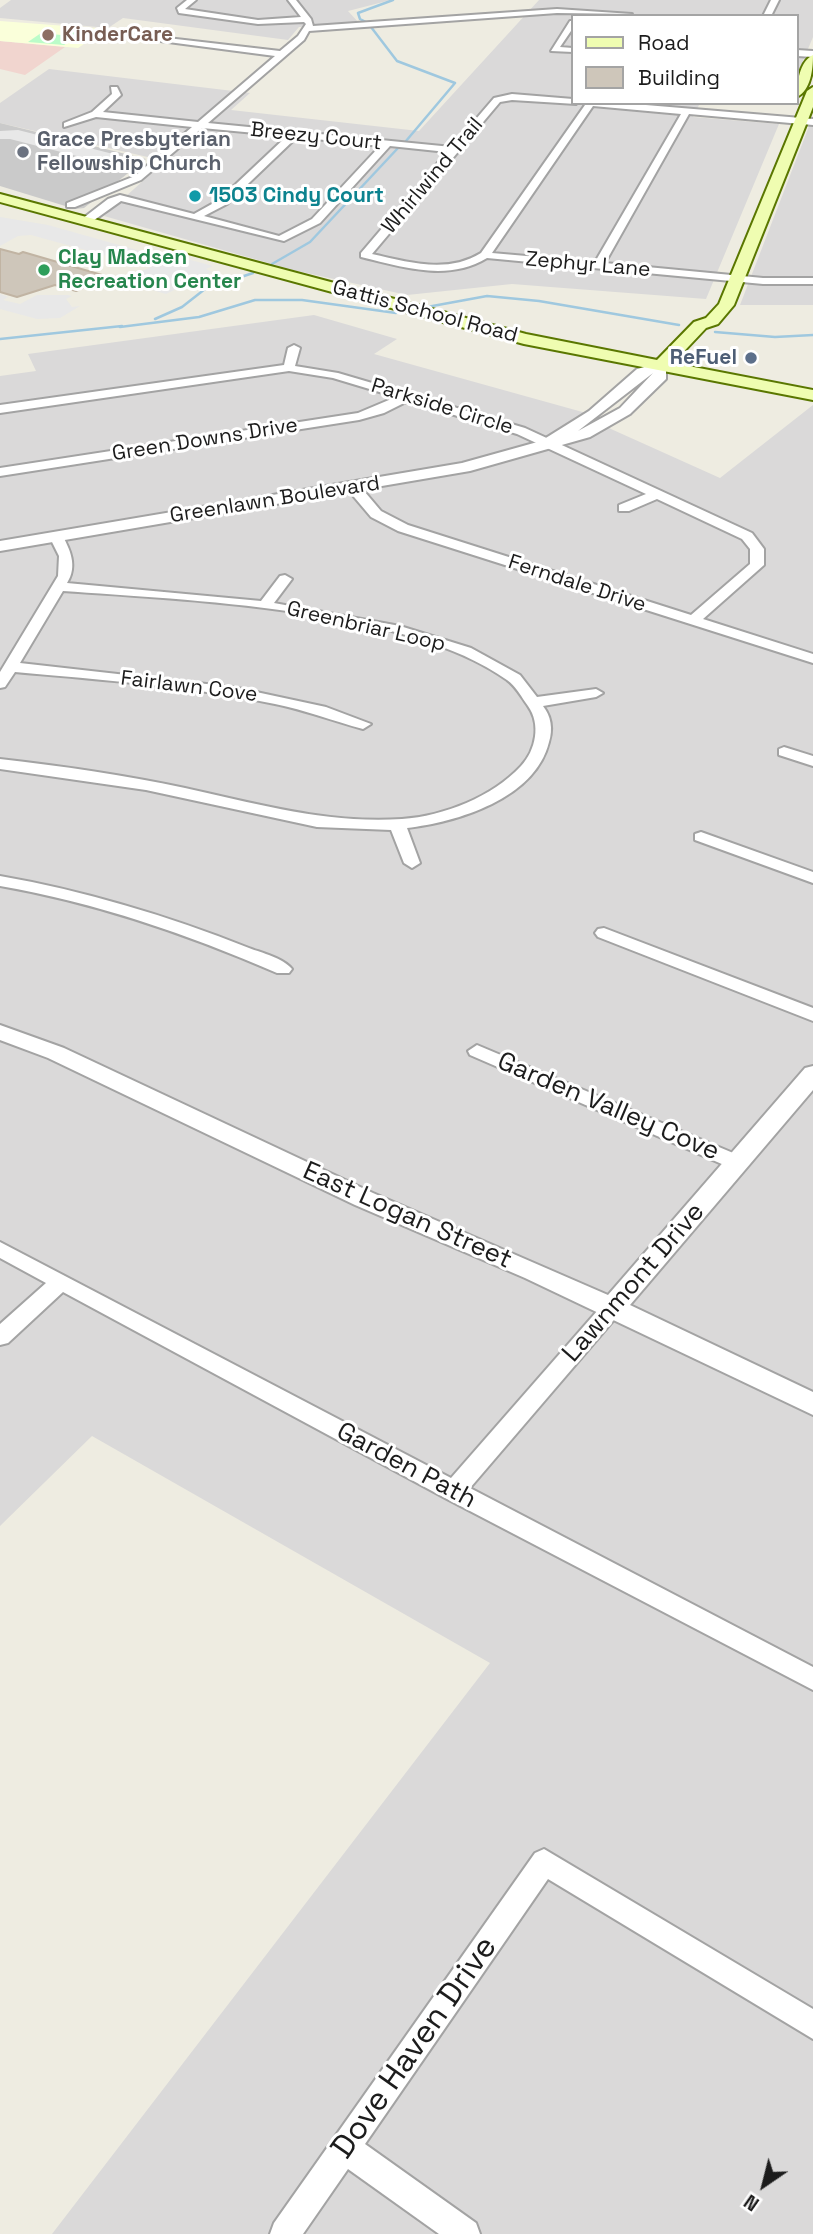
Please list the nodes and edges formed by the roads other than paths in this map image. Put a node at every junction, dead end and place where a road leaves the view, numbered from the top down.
1 (192, 0) edge
2 (591, 0) edge
3 (296, 1) edge
4 (580, 13) edge
5 (307, 19) junction
6 (572, 24) edge
7 (309, 29) junction
8 (153, 38) dead end
9 (572, 50) edge
10 (282, 54) junction
11 (813, 56) edge
12 (799, 88) edge
13 (114, 89) dead end
14 (813, 91) edge
15 (572, 102) edge
16 (589, 105) edge
17 (611, 105) edge
18 (686, 112) junction
19 (94, 114) junction
20 (800, 121) edge
21 (67, 125) dead end
22 (199, 125) junction
23 (294, 135) junction
24 (387, 144) junction
25 (453, 150) junction
26 (0, 192) edge
27 (0, 198) edge
28 (71, 205) dead end
29 (41, 209) junction
30 (197, 216) junction
31 (86, 221) junction
32 (485, 255) junction
33 (365, 256) joint
34 (599, 265) junction
35 (721, 278) junction
36 (738, 279) junction
37 (813, 281) edge
38 (700, 325) junction
39 (293, 348) dead end
40 (659, 367) junction
41 (289, 368) junction
42 (813, 395) edge
43 (406, 397) junction
44 (0, 410) edge
45 (548, 443) junction
46 (0, 472) edge
47 (354, 488) junction
48 (658, 494) junction
49 (624, 509) dead end
50 (57, 536) junction
51 (0, 546) edge
52 (285, 579) dead end
53 (61, 587) junction
54 (265, 605) junction
55 (693, 621) junction
56 (813, 659) edge
57 (11, 667) junction
58 (0, 684) edge
59 (596, 694) dead end
60 (537, 702) junction
61 (363, 724) dead end
62 (784, 752) dead end
63 (813, 761) edge
64 (0, 764) edge
65 (397, 824) junction
66 (701, 837) dead end
67 (412, 863) dead end
68 (813, 878) edge
69 (0, 881) edge
70 (604, 933) dead end
71 (284, 969) dead end
72 (813, 1015) edge
73 (0, 1032) edge
74 (477, 1051) dead end
75 (813, 1074) edge
76 (738, 1163) junction
77 (0, 1249) edge
78 (60, 1282) junction
79 (612, 1308) junction
80 (0, 1337) edge
81 (813, 1404) edge
82 (453, 1490) junction
83 (813, 1679) edge
84 (813, 2025) edge
85 (346, 2149) junction
86 (285, 2234) edge
87 (465, 2234) edge

1 - 5 street
2 - 4 street
3 - 5 street
4 - 7 street
5 - 7 street
6 - 9 street
7 - 10 street
8 - 10 street
10 - 22 street
11 - 12 main road
13 - 19 street
14 - 20 main road, Greenlawn Boulevard
15 - 25 street, Whirlwind Trail
16 - 32 street
17 - 18 street
18 - 20 street
18 - 34 street
19 - 21 street
19 - 22 street, Breezy Court
20 - 35 main road, Greenlawn Boulevard
20 - 36 main road, Greenlawn Boulevard
22 - 23 street, Breezy Court
22 - 28 street
23 - 24 street, Breezy Court
23 - 30 street
24 - 25 street, Breezy Court
24 - 30 street
25 - 33 street, Whirlwind Trail
26 - 29 main road, Gattis School Road
27 - 29 main road, Gattis School Road
29 - 31 main road, Gattis School Road
30 - 31 street
31 - 40 main road, Gattis School Road
32 - 33 street, Zephyr Lane
32 - 34 street, Zephyr Lane
34 - 35 street, Zephyr Lane
35 - 36 street, Zephyr Lane
35 - 38 main road, Greenlawn Boulevard
36 - 37 street, Zephyr Lane
36 - 38 main road, Greenlawn Boulevard
38 - 40 main road, Greenlawn Boulevard
39 - 41 street
40 - 42 main road, Gattis School Road
40 - 45 street, Greenlawn Boulevard
41 - 43 street, Parkside Circle
41 - 44 street, Parkside Circle
43 - 45 street, Parkside Circle
43 - 46 street, Green Downs Drive
45 - 47 street, Greenlawn Boulevard
45 - 48 street, Parkside Circle
47 - 50 street, Greenlawn Boulevard
47 - 55 street, Ferndale Drive
48 - 49 street
48 - 55 street, Parkside Circle
50 - 51 street, Greenlawn Boulevard
50 - 53 street
52 - 54 street
53 - 54 street, Greenbriar Loop
53 - 57 street
54 - 60 street, Greenbriar Loop
55 - 56 street, Ferndale Drive
57 - 58 street
57 - 61 street, Fairlawn Cove
59 - 60 street
60 - 65 street
62 - 63 street
64 - 65 street
65 - 67 street
66 - 68 street
69 - 71 street
70 - 72 street
73 - 79 street, East Logan Street
74 - 76 street, Garden Valley Cove
75 - 76 street, Lawnmont Drive
76 - 79 street, Lawnmont Drive
77 - 78 street, Garden Path
78 - 80 street
78 - 82 street, Garden Path
79 - 81 street, East Logan Street
79 - 82 street, Lawnmont Drive
82 - 83 street, Garden Path
84 - 85 street, Dove Haven Drive
85 - 86 street, Dove Haven Drive
85 - 87 street

